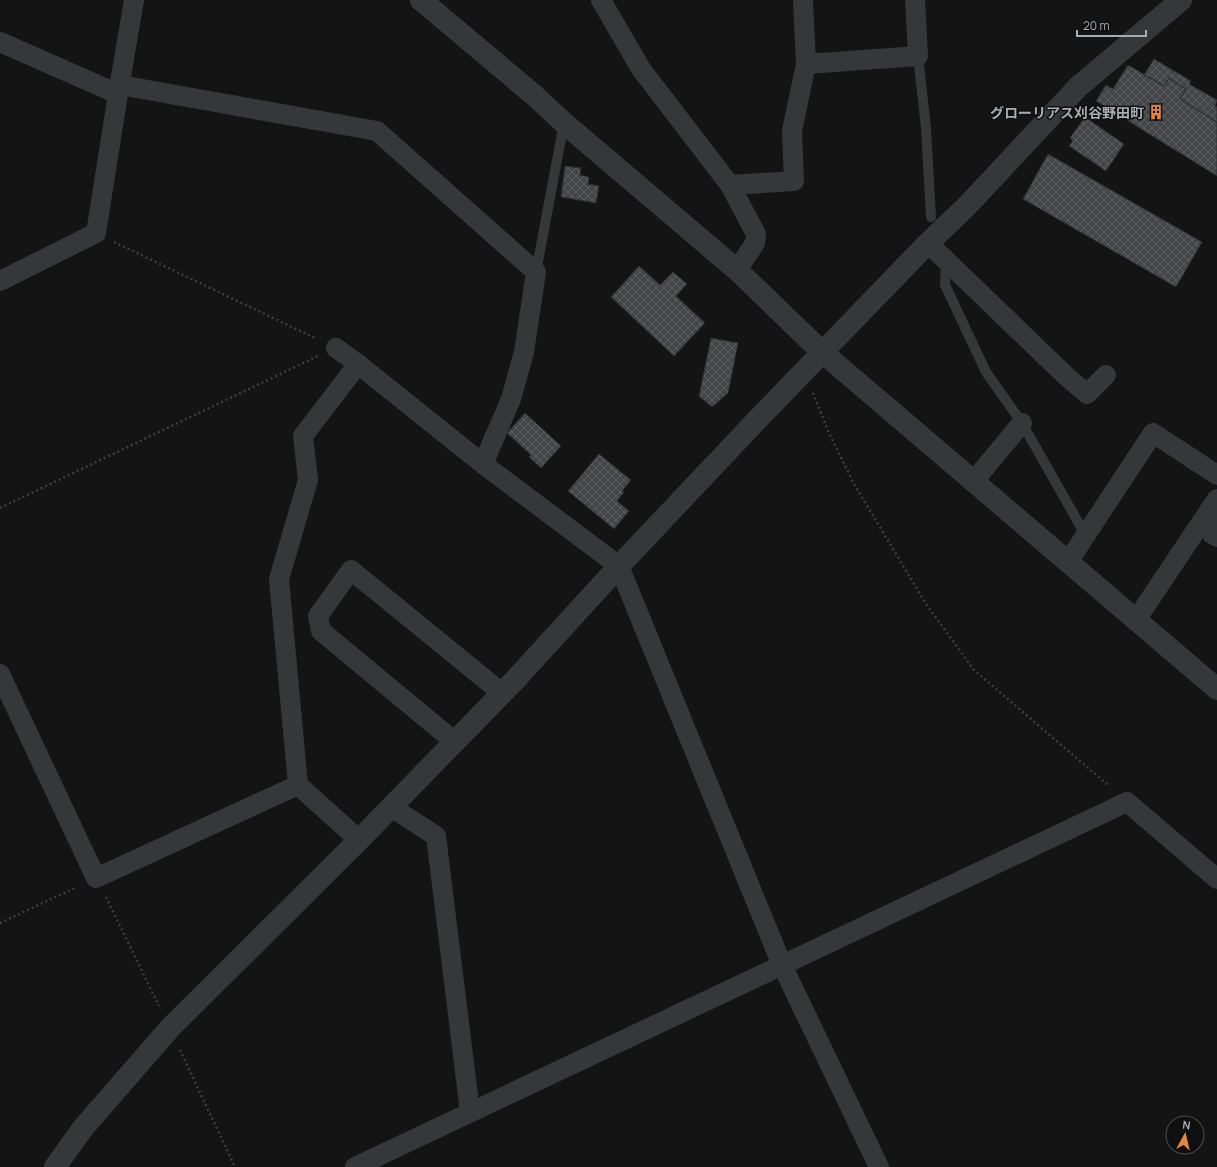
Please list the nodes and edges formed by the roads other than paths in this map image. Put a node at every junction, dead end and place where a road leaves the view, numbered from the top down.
1 (134, 0) edge
2 (421, 0) edge
3 (601, 0) edge
4 (803, 0) edge
5 (915, 0) edge
6 (1181, 0) edge
7 (0, 42) edge
8 (918, 56) junction
9 (806, 64) junction
10 (119, 89) junction
11 (564, 123) junction
12 (730, 184) junction
13 (931, 217) dead end
14 (928, 243) junction
15 (946, 261) junction
16 (738, 270) junction
17 (536, 272) junction
18 (0, 281) edge
19 (336, 348) road end
20 (822, 352) junction
21 (358, 364) junction
22 (1106, 375) dead end
23 (1022, 423) junction
24 (483, 464) junction
25 (1217, 475) edge
26 (973, 482) junction
27 (1217, 499) edge
28 (1217, 526) edge
29 (1086, 536) junction
30 (1217, 538) edge
31 (1068, 562) junction
32 (619, 566) junction
33 (1136, 620) junction
34 (0, 674) edge
35 (1217, 689) edge
36 (502, 693) junction
37 (455, 742) junction
38 (298, 785) junction
39 (391, 807) junction
40 (359, 840) junction
41 (1217, 879) edge
42 (782, 965) junction
43 (470, 1112) junction
44 (55, 1167) edge
45 (355, 1167) edge
46 (879, 1167) edge

1 - 10 street
2 - 11 street
3 - 12 street
4 - 9 street
5 - 8 street
6 - 14 street
7 - 10 street
8 - 9 street
8 - 13 lane
9 - 12 street
10 - 17 street
10 - 18 street
11 - 16 street
11 - 17 lane
12 - 16 street
14 - 15 street
14 - 20 street
15 - 22 street
15 - 23 lane
16 - 20 street
17 - 24 street
19 - 21 street
20 - 26 street
20 - 32 street
21 - 24 street
21 - 38 street
23 - 26 street
23 - 29 lane
24 - 32 street
25 - 29 street
26 - 31 street
27 - 33 street
28 - 30 street
29 - 31 street
31 - 33 street
32 - 36 street
32 - 42 street
33 - 35 street
34 - 38 street
36 - 37 street
36 - 37 street
37 - 39 street
38 - 40 street
39 - 40 street
39 - 43 street
40 - 44 street
41 - 42 street
42 - 43 street
42 - 46 street
43 - 45 street

